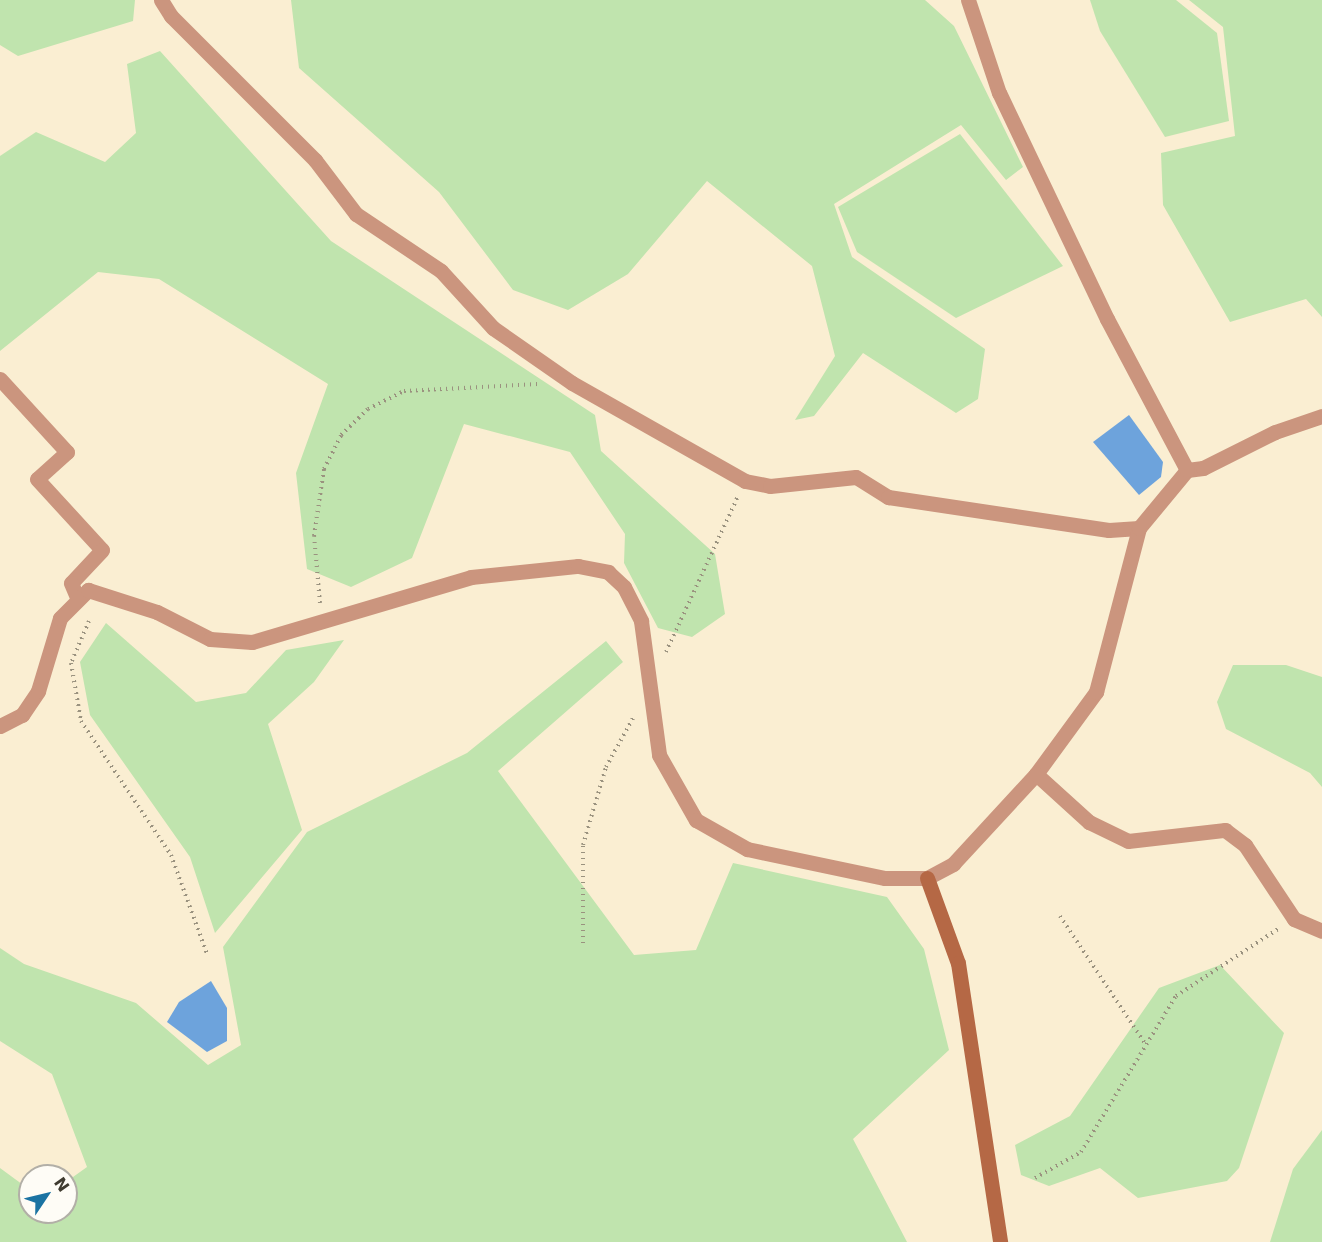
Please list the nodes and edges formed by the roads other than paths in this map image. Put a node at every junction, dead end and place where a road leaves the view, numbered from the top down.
1 (161, 0) edge
2 (968, 0) edge
3 (0, 379) edge
4 (1322, 416) edge
5 (1187, 470) junction
6 (1138, 528) junction
7 (76, 596) junction
8 (0, 726) edge
9 (1036, 774) junction
10 (927, 878) junction
11 (1322, 932) edge
12 (1000, 1242) edge

1 - 6 street
2 - 5 street
3 - 7 street
4 - 5 street
5 - 6 street
6 - 9 street
7 - 8 street
7 - 10 street
9 - 10 street
9 - 11 street
10 - 12 street

